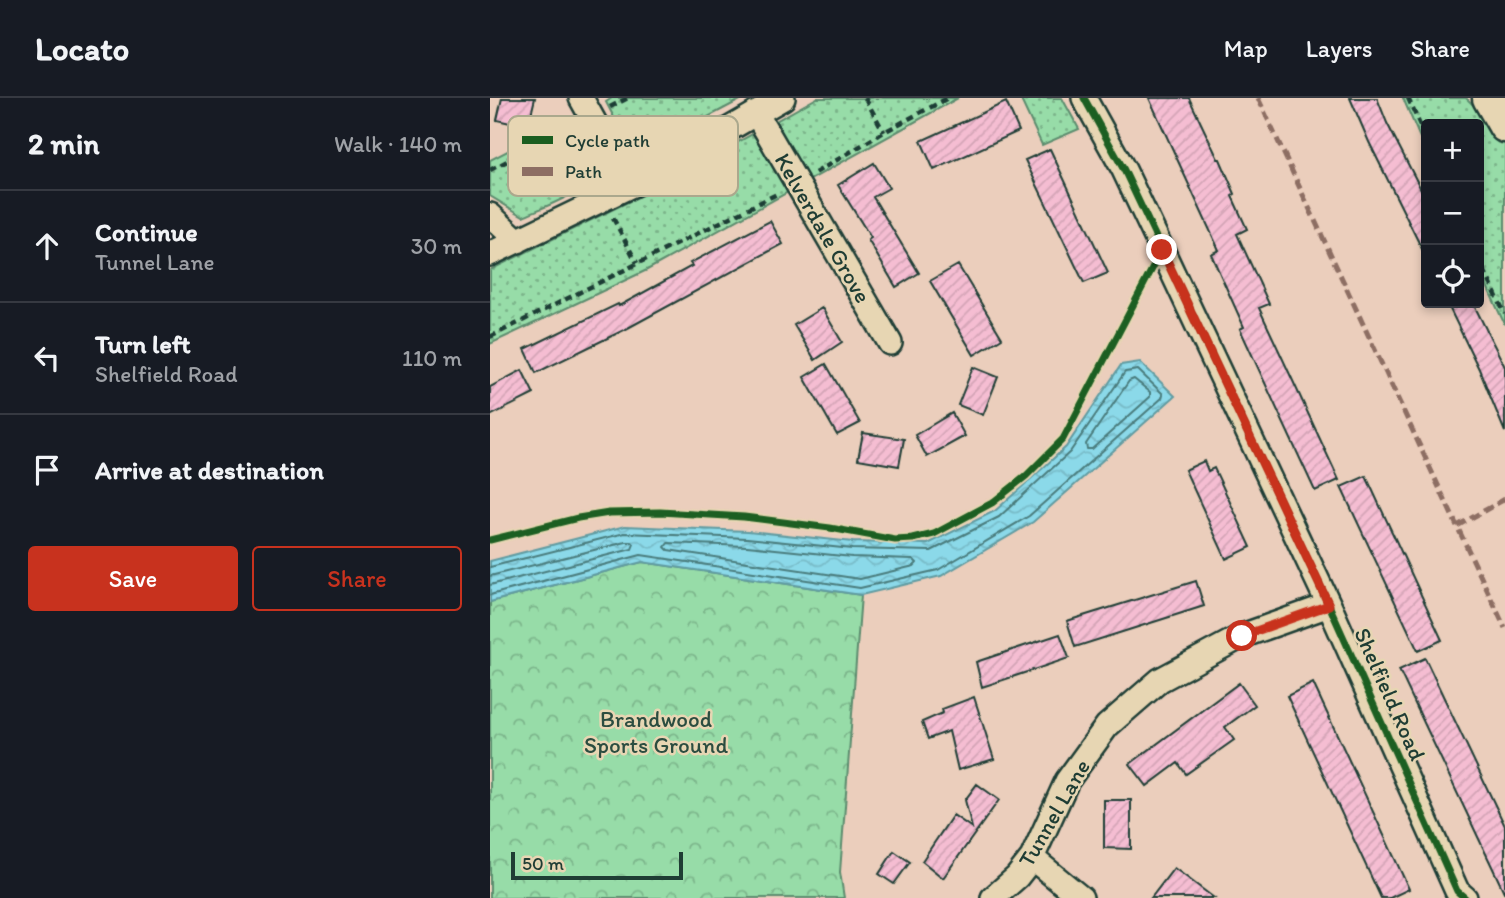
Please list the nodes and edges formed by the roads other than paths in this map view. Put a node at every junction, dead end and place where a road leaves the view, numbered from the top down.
1 (783, 98) edge
2 (1084, 98) edge
3 (756, 113) junction
4 (738, 124) edge
5 (610, 196) edge
6 (490, 215) edge
7 (518, 241) junction
8 (490, 254) edge
9 (890, 343) dead end
10 (1329, 605) junction
11 (1032, 858) junction
12 (1459, 895) edge
13 (993, 898) edge
14 (1082, 898) edge

1 - 3 street
2 - 10 street, Shelfield Road
3 - 4 street
3 - 9 street, Kelverdale Grove
5 - 7 street
6 - 7 street
7 - 8 street
10 - 11 street, Tunnel Lane
10 - 12 street, Shelfield Road
11 - 13 street, Tunnel Lane
11 - 14 street

